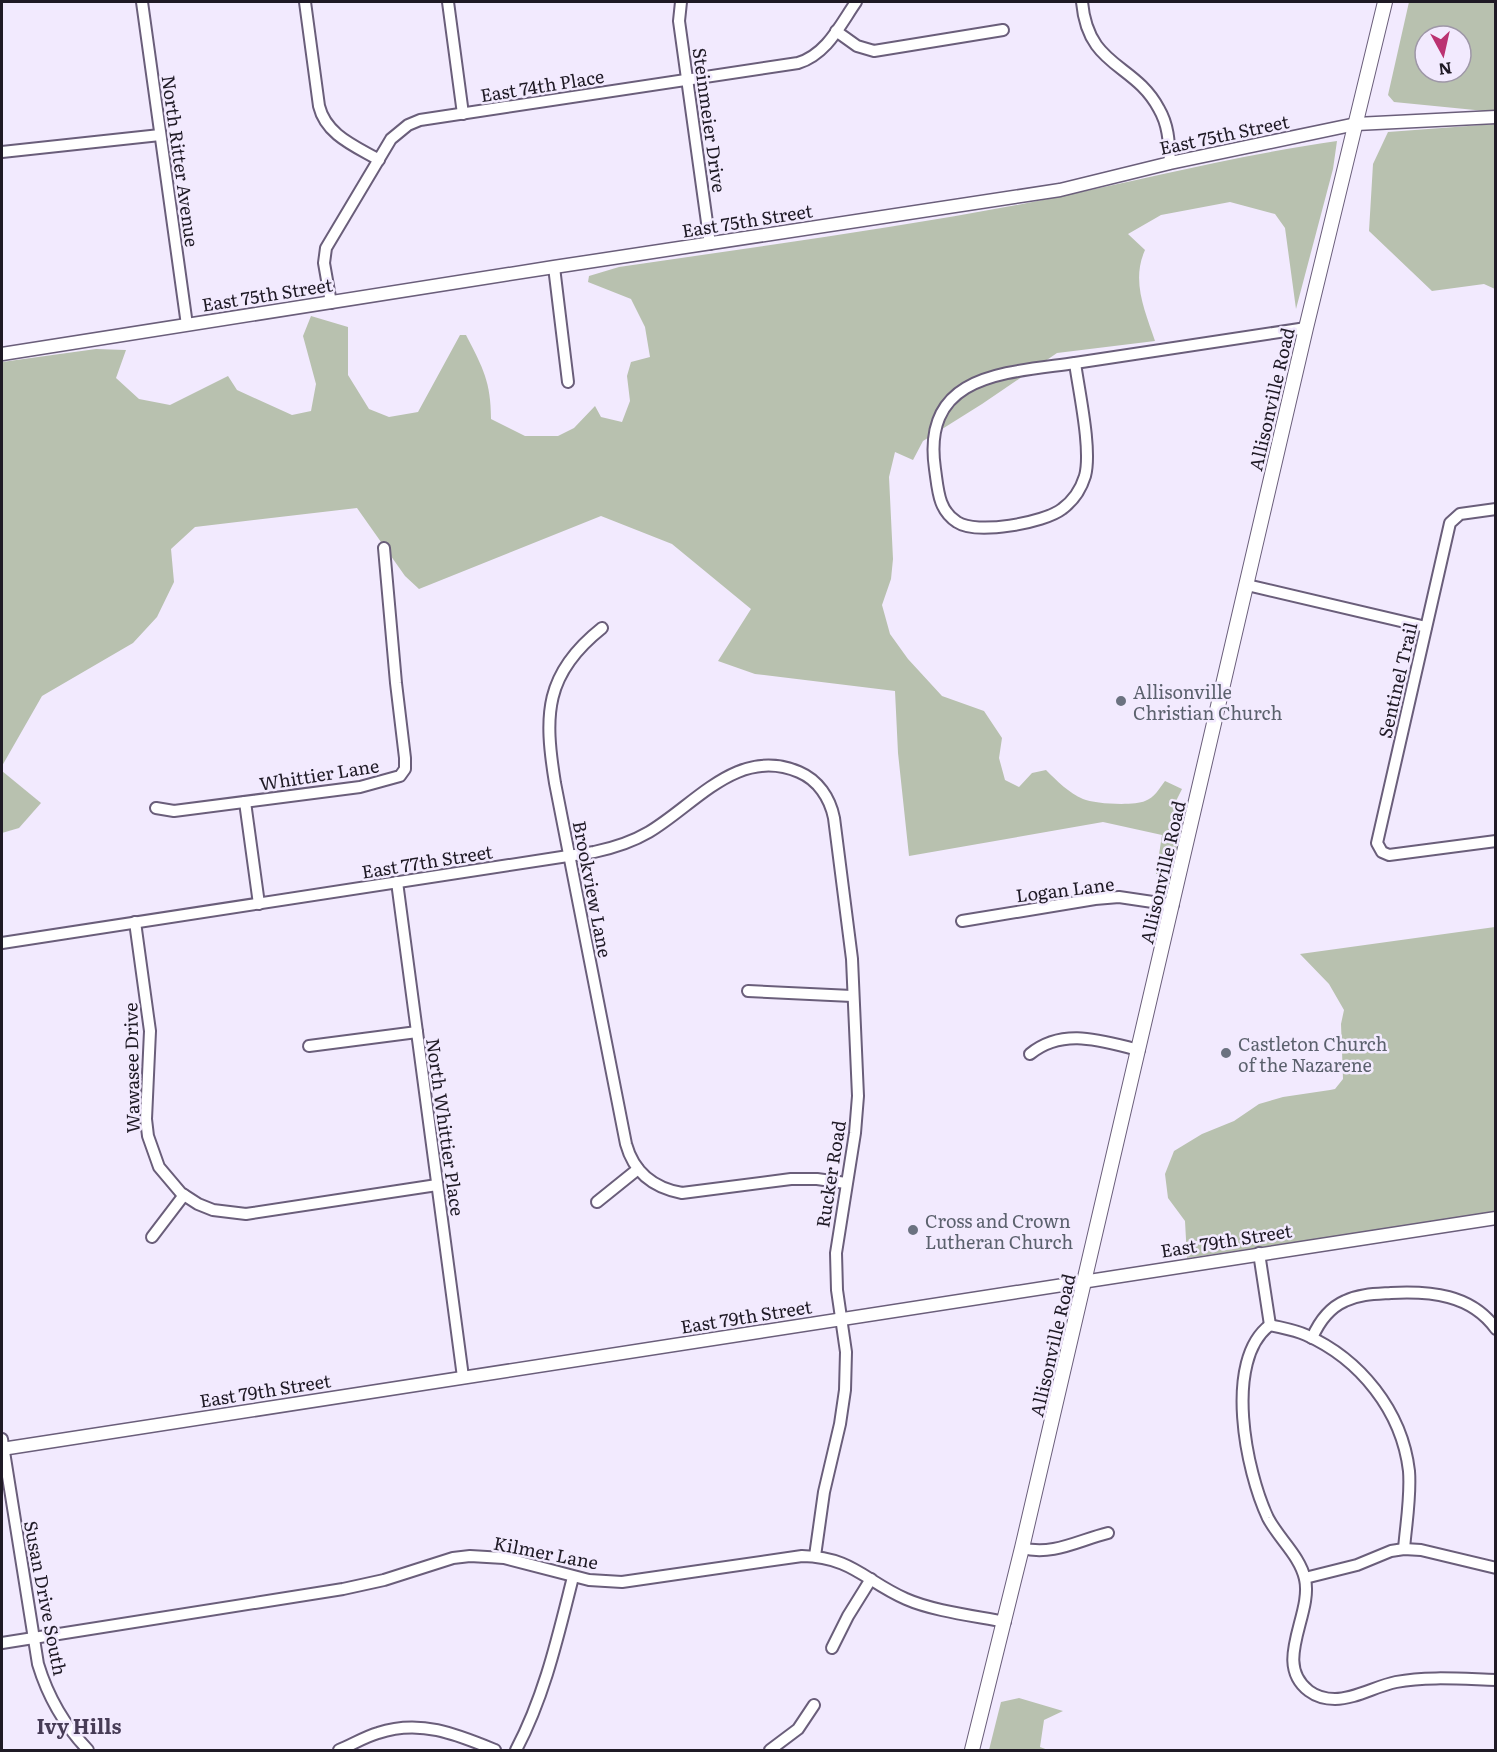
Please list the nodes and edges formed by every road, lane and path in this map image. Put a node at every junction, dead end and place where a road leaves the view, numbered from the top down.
1 (142, 2) edge
2 (304, 2) edge
3 (448, 2) edge
4 (681, 2) edge
5 (856, 2) edge
6 (1082, 2) edge
7 (1385, 2) edge
8 (1003, 30) dead end
9 (836, 31) junction
10 (688, 79) junction
11 (463, 114) junction
12 (1496, 117) edge
13 (1356, 124) junction
14 (160, 135) junction
15 (2, 152) edge
16 (379, 160) junction
17 (1170, 163) junction
18 (710, 244) junction
19 (554, 267) junction
20 (331, 303) junction
21 (187, 325) junction
22 (1306, 328) junction
23 (2, 354) edge
24 (1075, 363) junction
25 (568, 382) dead end
26 (1496, 509) edge
27 (384, 548) dead end
28 (1247, 585) junction
29 (1426, 627) junction
30 (602, 628) dead end
31 (826, 797) joint
32 (244, 802) junction
33 (156, 808) dead end
34 (1496, 842) edge
35 (569, 856) junction
36 (397, 882) junction
37 (259, 904) junction
38 (1173, 905) junction
39 (962, 921) dead end
40 (135, 922) junction
41 (2, 943) edge
42 (748, 991) dead end
43 (852, 996) junction
44 (417, 1032) junction
45 (309, 1046) dead end
46 (1139, 1050) junction
47 (1030, 1054) dead end
48 (638, 1169) junction
49 (846, 1183) junction
50 (437, 1185) junction
51 (184, 1195) junction
52 (597, 1202) dead end
53 (1496, 1218) edge
54 (152, 1237) dead end
55 (1259, 1253) junction
56 (1085, 1281) junction
57 (841, 1319) junction
58 (1270, 1325) junction
59 (1496, 1329) edge
60 (1312, 1338) junction
61 (463, 1377) junction
62 (2, 1446) edge
63 (1108, 1533) dead end
64 (1022, 1548) junction
65 (1404, 1549) junction
66 (815, 1556) junction
67 (1496, 1568) edge
68 (573, 1576) junction
69 (1305, 1578) junction
70 (871, 1579) junction
71 (1005, 1622) junction
72 (33, 1638) junction
73 (2, 1643) edge
74 (832, 1648) dead end
75 (1496, 1680) edge
76 (814, 1705) dead end
77 (88, 1750) edge
78 (339, 1750) edge
79 (495, 1750) edge
80 (516, 1750) edge
81 (770, 1750) edge
82 (972, 1750) edge

1 - 14 street, North Ritter Avenue
2 - 16 street
3 - 11 street
4 - 10 street, Steinmeier Drive
5 - 9 street, East 74th Place
6 - 17 street
7 - 13 main road, Allisonville Road
8 - 9 street
9 - 10 street, East 74th Place
10 - 11 street, East 74th Place
10 - 18 street, Steinmeier Drive
11 - 16 street, East 74th Place
12 - 13 street, East 75th Street
13 - 17 street, East 75th Street
13 - 22 main road, Allisonville Road
14 - 15 street
14 - 21 street, North Ritter Avenue
16 - 20 street, East 74th Place
17 - 18 street, East 75th Street
18 - 19 street, East 75th Street
19 - 20 street, East 75th Street
19 - 25 street
20 - 21 street, East 75th Street
21 - 23 street, East 75th Street
22 - 24 street
22 - 28 main road, Allisonville Road
24 - 24 street
26 - 29 street, Sentinel Trail
27 - 32 street, Whittier Lane
28 - 29 street
28 - 38 main road, Allisonville Road
29 - 34 street, Sentinel Trail
30 - 35 street, Brookview Lane
31 - 35 street, East 77th Street
31 - 43 street, Rucker Road
32 - 33 street, Whittier Lane
32 - 37 street
35 - 36 street, East 77th Street
35 - 48 street, Brookview Lane
36 - 37 street, East 77th Street
36 - 44 street, North Whittier Place
37 - 40 street, East 77th Street
38 - 39 street, Logan Lane
38 - 46 main road, Allisonville Road
40 - 41 street, East 77th Street
40 - 51 street, Wawasee Drive
42 - 43 street
43 - 49 street, Rucker Road
44 - 45 street
44 - 50 street, North Whittier Place
46 - 47 street
46 - 56 main road, Allisonville Road
48 - 49 street
48 - 52 street
49 - 57 street, Rucker Road
50 - 51 street, Wawasee Drive
50 - 61 street, North Whittier Place
51 - 54 street
53 - 55 street, East 79th Street
55 - 56 street, East 79th Street
55 - 58 street
56 - 57 street, East 79th Street
56 - 64 main road, Allisonville Road
57 - 61 street, East 79th Street
57 - 66 street, Rucker Road
58 - 60 street
58 - 69 street
59 - 60 street
60 - 65 street
61 - 62 street, East 79th Street
62 - 72 street, Susan Drive South
63 - 64 street
64 - 71 main road, Allisonville Road
65 - 67 street
65 - 69 street
66 - 68 street, Kilmer Lane
66 - 70 street, Kilmer Lane
68 - 72 street, Kilmer Lane
68 - 80 street
69 - 75 street
70 - 71 street, Kilmer Lane
70 - 74 street
71 - 82 main road, Allisonville Road
72 - 73 street, Kilmer Lane
72 - 77 street, Susan Drive South
76 - 81 street
78 - 79 street

